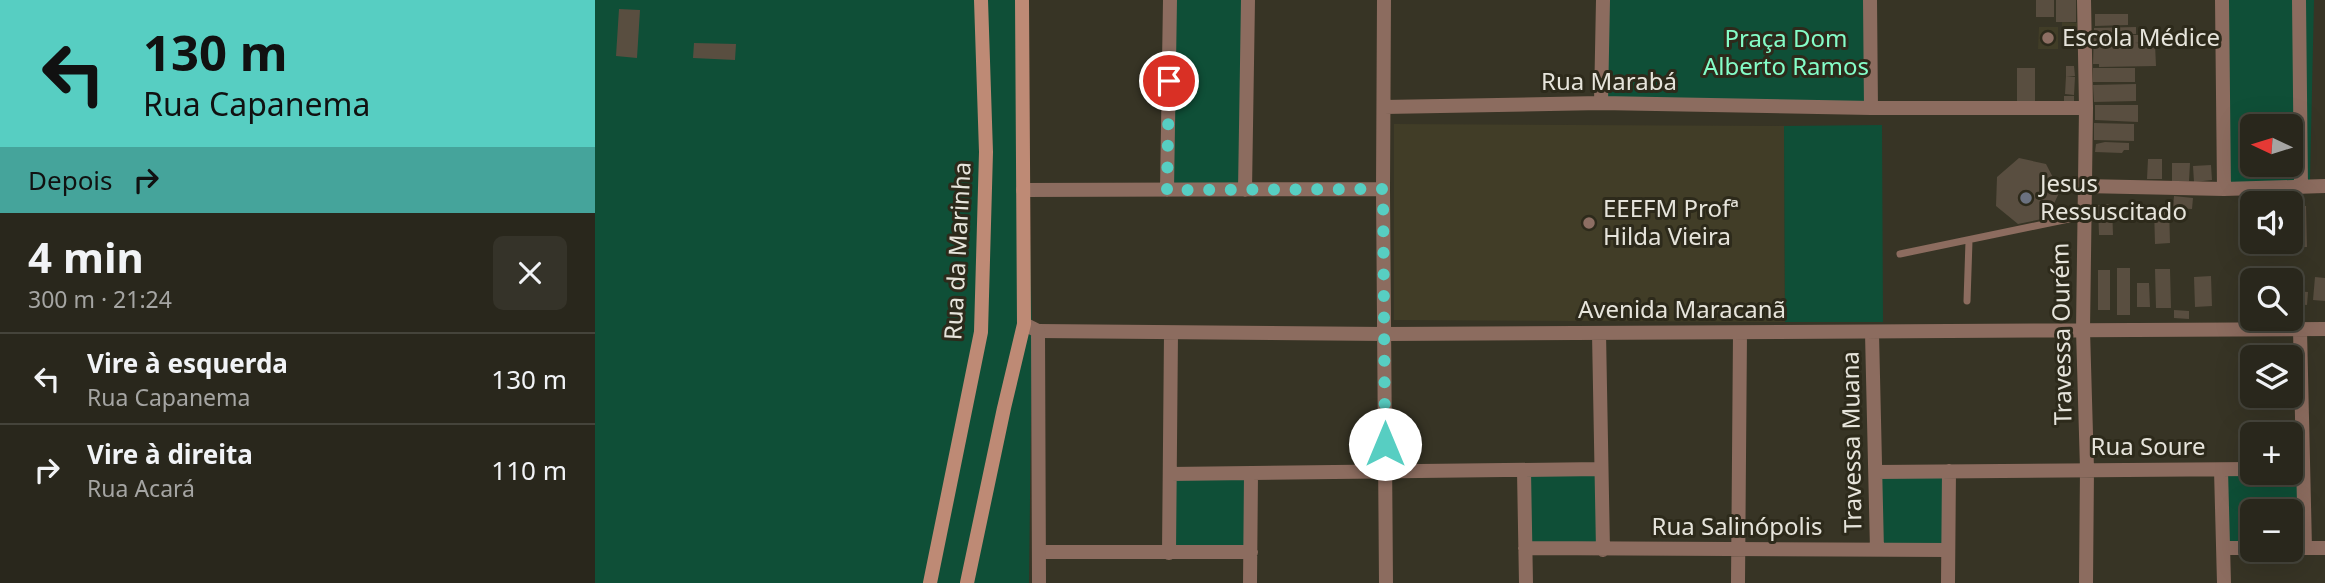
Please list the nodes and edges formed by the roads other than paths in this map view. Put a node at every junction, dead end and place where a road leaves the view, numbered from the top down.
1 (981, 0) edge
2 (1022, 0) edge
3 (1170, 0) edge
4 (1248, 0) edge
5 (1384, 0) edge
6 (1603, 0) edge
7 (1870, 0) edge
8 (2084, 0) edge
9 (2222, 0) edge
10 (2299, 0) edge
11 (1601, 103) junction
12 (1384, 107) junction
13 (1871, 108) junction
14 (2085, 108) junction
15 (2084, 186) junction
16 (2325, 186) edge
17 (2301, 187) junction
18 (2224, 188) junction
19 (1383, 189) junction
20 (1024, 190) junction
21 (1167, 190) junction
22 (1245, 190) junction
23 (2083, 216) junction
24 (1969, 241) junction
25 (1901, 254) dead end
26 (1967, 301) dead end
27 (1024, 324) junction
28 (2325, 329) edge
29 (2083, 330) junction
30 (2240, 330) edge
31 (2303, 330) edge
32 (1038, 331) junction
33 (2300, 331) edge
34 (1171, 333) junction
35 (1599, 333) junction
36 (1740, 333) junction
37 (1872, 333) junction
38 (1385, 334) junction
39 (2298, 422) edge
40 (1601, 469) junction
41 (2087, 469) junction
42 (2240, 469) edge
43 (2221, 470) junction
44 (1524, 471) junction
45 (1949, 471) junction
46 (1385, 472) junction
47 (1876, 472) junction
48 (1170, 474) junction
49 (1251, 474) junction
50 (1525, 548) junction
51 (2224, 548) junction
52 (2240, 548) edge
53 (2303, 548) edge
54 (2325, 548) edge
55 (1603, 550) junction
56 (1877, 550) junction
57 (1948, 550) junction
58 (1738, 551) junction
59 (1040, 552) junction
60 (1251, 552) junction
61 (1169, 553) junction
62 (930, 583) edge
63 (967, 583) edge
64 (1039, 583) edge
65 (1250, 583) edge
66 (1386, 583) edge
67 (1525, 583) edge
68 (1738, 583) edge
69 (1948, 583) edge
70 (2086, 583) edge
71 (2224, 583) edge

1 - 62 main road, Rua da Marinha
2 - 20 main road
3 - 21 street
4 - 22 street
5 - 12 street
6 - 11 street
7 - 13 street
8 - 14 street, Travessa Ourém
9 - 18 street
10 - 17 street
11 - 12 street, Rua Marabá
11 - 13 street, Rua Marabá
12 - 19 street
13 - 14 street, Rua Marabá
14 - 15 street, Travessa Ourém
15 - 18 street
15 - 23 street, Travessa Ourém
16 - 17 street
17 - 18 street
19 - 22 street
19 - 38 street
20 - 21 street
20 - 27 main road
21 - 22 street
23 - 24 lane
23 - 29 street, Travessa Ourém
24 - 25 lane
24 - 26 lane
27 - 32 street
27 - 63 main road
28 - 31 street, Avenida Maracanã
29 - 30 street, Avenida Maracanã
29 - 37 street, Avenida Maracanã
29 - 41 street, Travessa Ourém
32 - 34 street, Avenida Maracanã
32 - 59 street
33 - 39 street
34 - 38 street, Avenida Maracanã
34 - 48 street
35 - 36 street, Avenida Maracanã
35 - 38 street, Avenida Maracanã
35 - 40 street
36 - 37 street, Avenida Maracanã
36 - 58 street
37 - 47 street, Travessa Muana
38 - 46 street
40 - 44 street
40 - 55 street
41 - 43 street, Rua Soure
41 - 45 street, Rua Soure
41 - 70 street, Travessa Ourém
42 - 43 street, Rua Soure
43 - 51 street
44 - 46 street
44 - 50 street
45 - 47 street, Rua Soure
45 - 57 street
46 - 49 street
46 - 66 street
47 - 56 street, Travessa Muana
48 - 49 street
48 - 61 street
49 - 60 street
50 - 55 street, Rua Salinópolis
50 - 67 street
51 - 52 street
51 - 71 street
53 - 54 street
55 - 58 street, Rua Salinópolis
56 - 57 street, Rua Salinópolis
56 - 58 street, Rua Salinópolis
57 - 69 street
58 - 68 street
59 - 61 street
59 - 64 street
60 - 61 street
60 - 65 street

